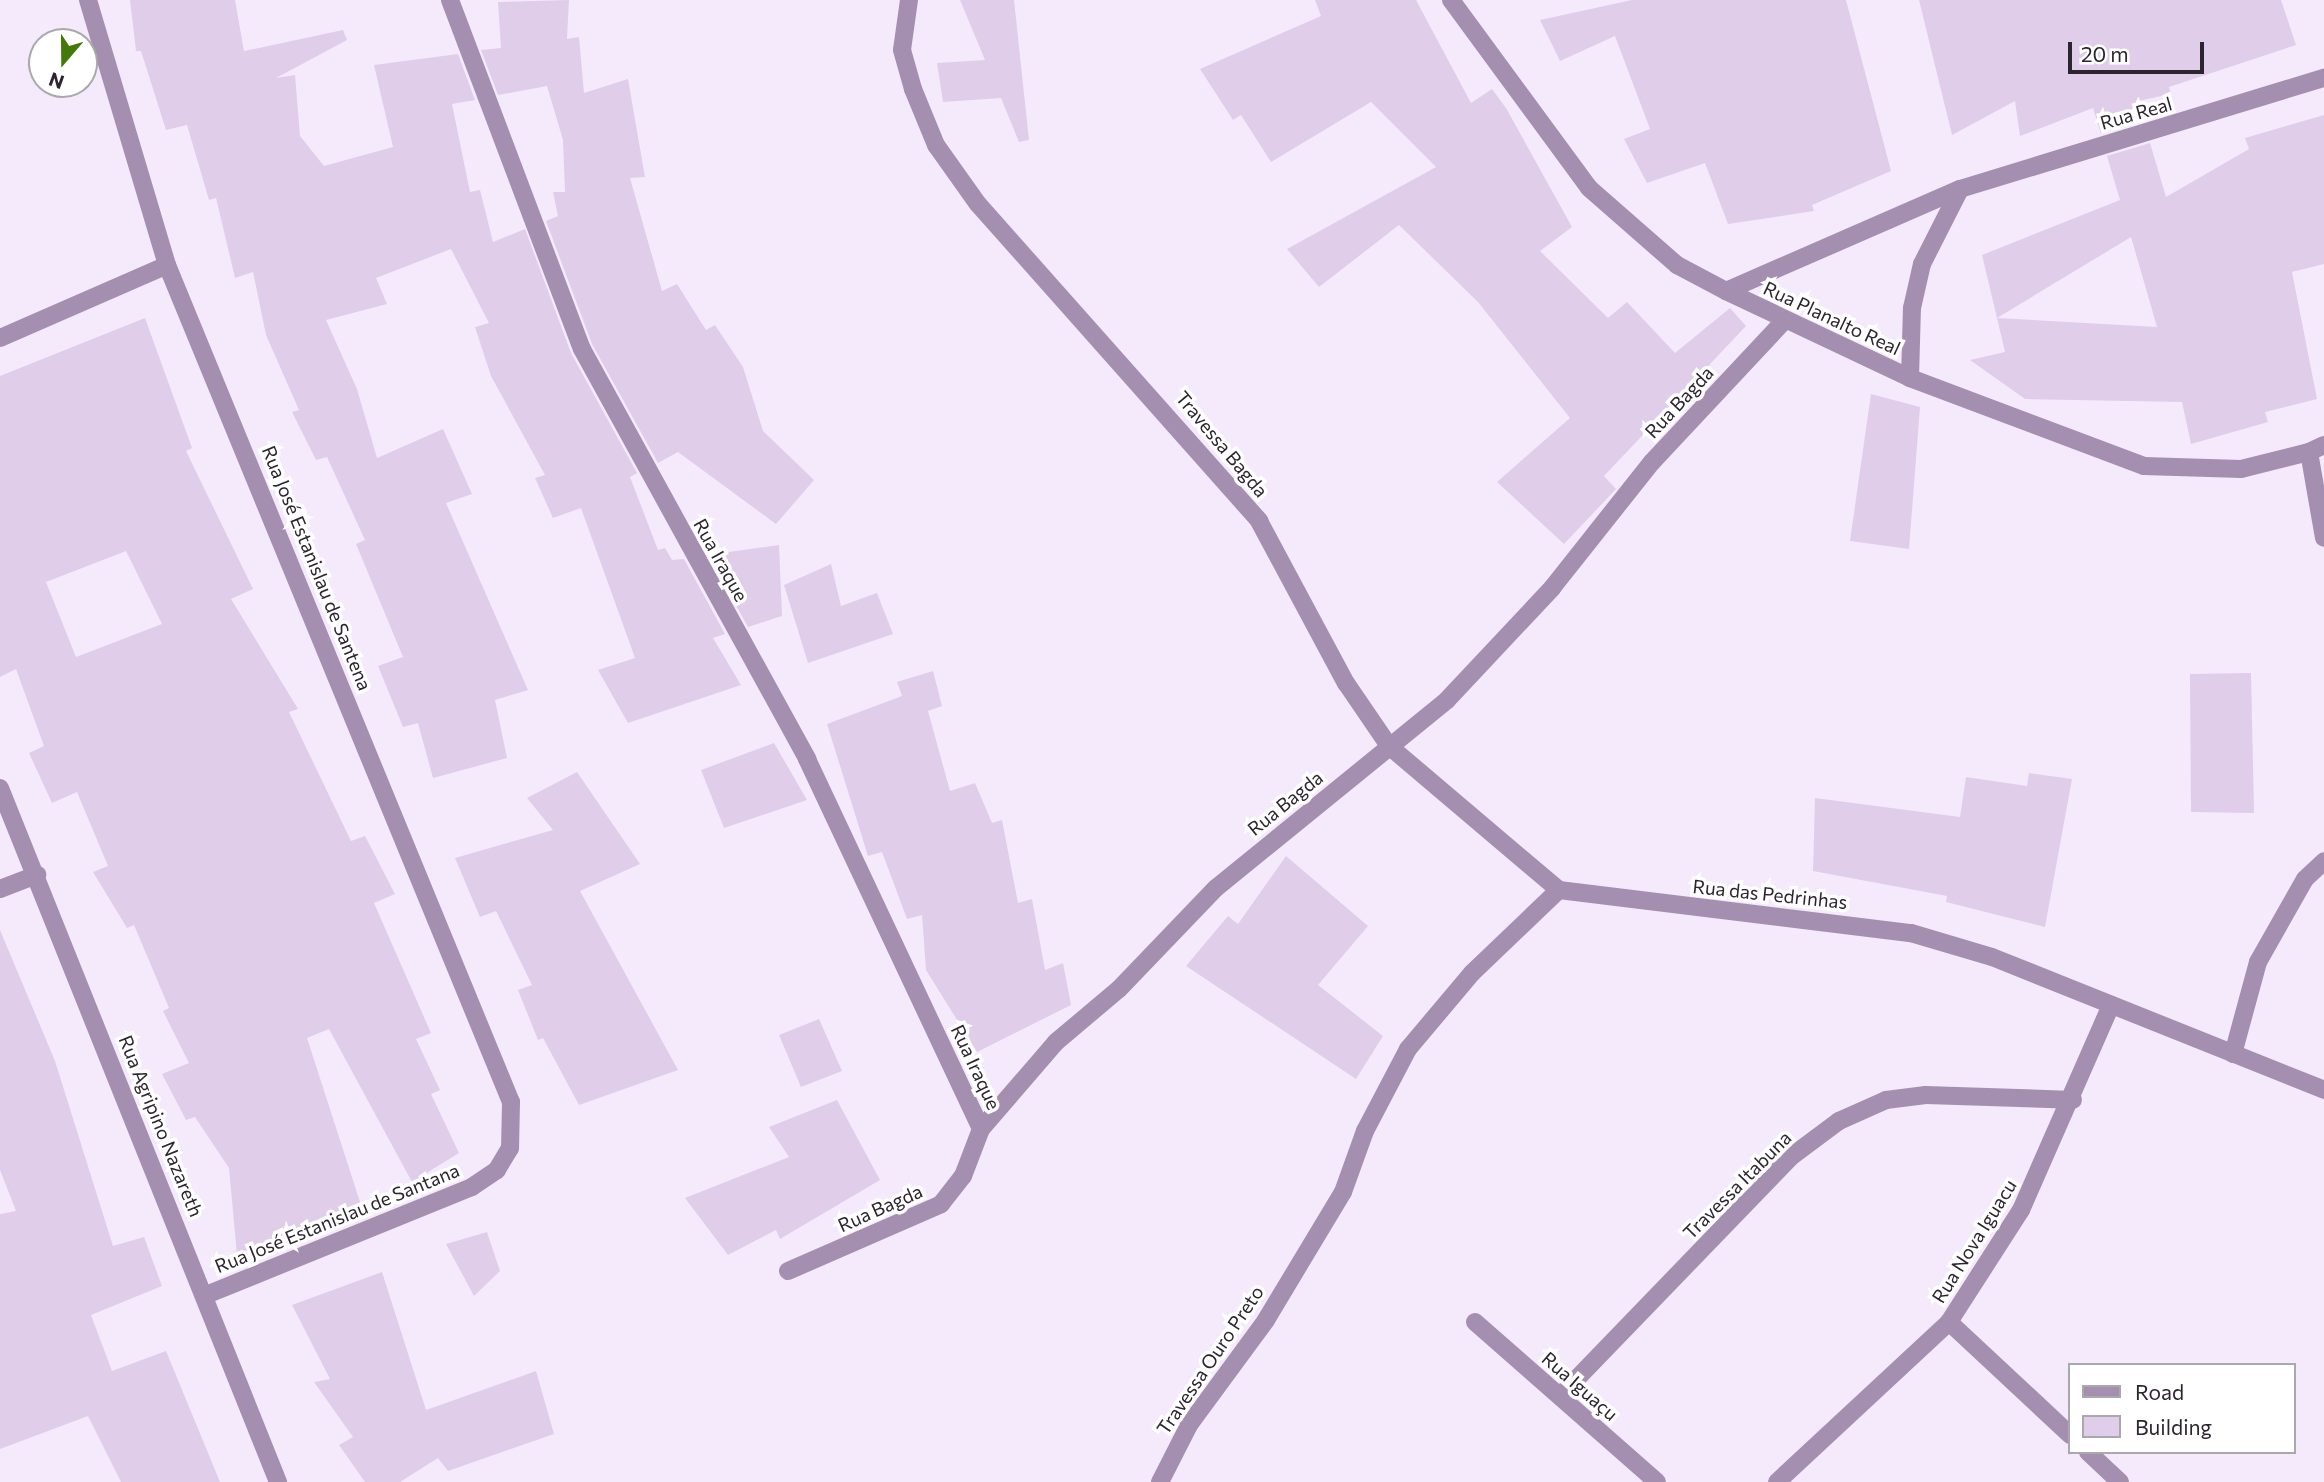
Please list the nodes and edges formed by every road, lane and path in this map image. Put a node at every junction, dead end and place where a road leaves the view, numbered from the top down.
1 (88, 0) edge
2 (450, 0) edge
3 (909, 0) edge
4 (1456, 1) edge
5 (2324, 78) edge
6 (1960, 189) junction
7 (167, 265) junction
8 (1726, 291) junction
9 (1784, 321) junction
10 (0, 338) edge
11 (1910, 378) junction
12 (2316, 448) edge
13 (2324, 538) edge
14 (1390, 746) junction
15 (0, 788) edge
16 (2324, 861) edge
17 (37, 875) junction
18 (0, 890) edge
19 (1559, 890) junction
20 (2111, 1005) junction
21 (2233, 1054) junction
22 (2324, 1090) edge
23 (2073, 1100) junction
24 (981, 1129) junction
25 (510, 1148) joint
26 (788, 1271) dead end
27 (206, 1295) junction
28 (1475, 1322) dead end
29 (1949, 1322) junction
30 (1561, 1395) junction
31 (2068, 1433) edge
32 (2090, 1454) edge
33 (278, 1482) edge
34 (1160, 1482) edge
35 (1657, 1482) edge
36 (1777, 1482) edge
37 (2120, 1482) edge

1 - 7 street, Rua José Estanislau de Santena
2 - 24 street, Rua Iraque
3 - 14 street, Travessa Bagda
4 - 8 street, Rua Planalto Real
5 - 6 street, Rua Real
6 - 8 street, Rua Real
6 - 11 street
7 - 10 street
7 - 25 street, Rua José Estanislau de Santena
8 - 9 street, Rua Planalto Real
9 - 11 street, Rua Planalto Real
9 - 14 street, Rua Bagda
11 - 12 street, Rua Planalto Real
12 - 13 street
14 - 19 street, Travessa Bagda
14 - 24 street, Rua Bagda
15 - 17 street, Rua Agripino Nazareth
16 - 21 street
17 - 18 street
17 - 27 street, Rua Agripino Nazareth
19 - 20 street, Rua das Pedrinhas
19 - 34 street, Travessa Ouro Preto
20 - 21 street, Rua das Pedrinhas
20 - 23 street, Rua Nova Iguacu
21 - 22 street, Rua das Pedrinhas
23 - 29 street, Rua Nova Iguacu
23 - 30 street, Travessa Itabuna
24 - 26 street, Rua Bagda
25 - 27 street, Rua José Estanislau de Santana
27 - 33 street, Rua Agripino Nazareth
28 - 30 street, Rua Iguaçu
29 - 31 street
29 - 36 street, Rua Nova Iguacu
30 - 35 street, Rua Iguaçu
32 - 37 street

